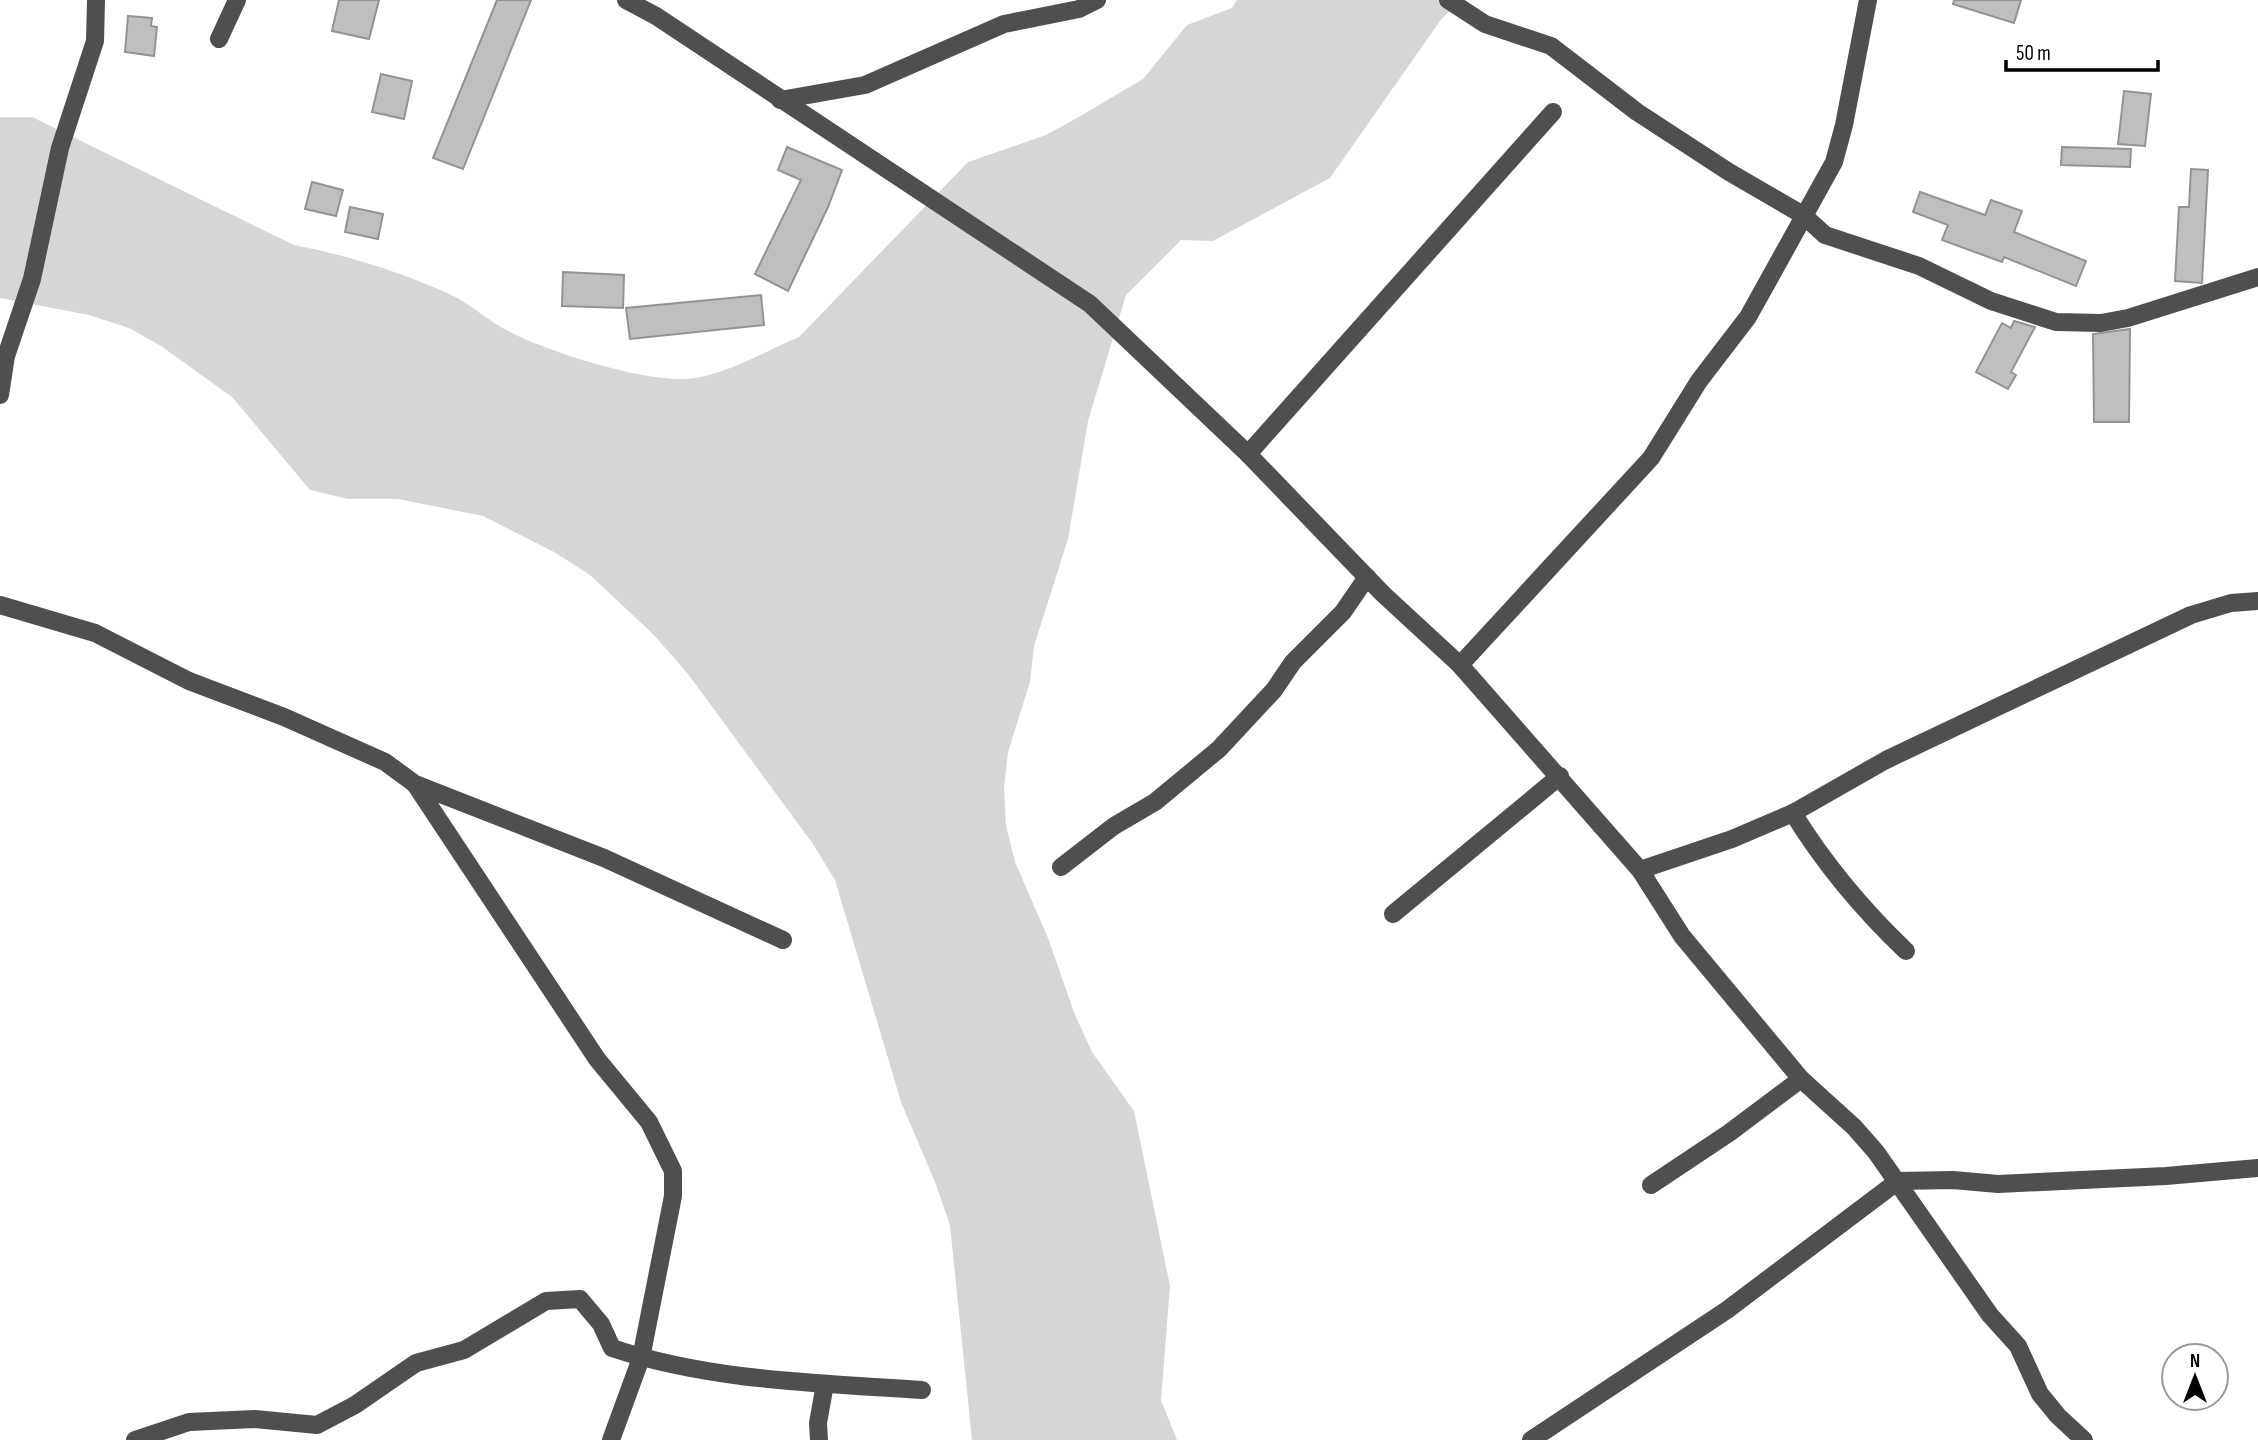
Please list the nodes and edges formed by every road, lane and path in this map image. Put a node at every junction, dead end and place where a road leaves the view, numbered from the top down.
1 (96, 0) edge
2 (237, 0) edge
3 (626, 0) edge
4 (1097, 0) edge
5 (1448, 0) edge
6 (1868, 0) edge
7 (1039, 8) edge
8 (219, 39) dead end
9 (780, 100) junction
10 (1553, 112) dead end
11 (1803, 215) junction
12 (2258, 277) edge
13 (0, 395) edge
14 (1248, 454) junction
15 (1367, 577) junction
16 (2258, 601) edge
17 (0, 605) edge
18 (1460, 665) junction
19 (1560, 776) junction
20 (415, 784) junction
21 (1793, 813) junction
22 (1061, 867) dead end
23 (1640, 870) junction
24 (1393, 914) dead end
25 (783, 940) dead end
26 (1906, 951) dead end
27 (1801, 1079) junction
28 (2258, 1168) edge
29 (1898, 1181) junction
30 (1651, 1185) dead end
31 (641, 1358) junction
32 (825, 1384) junction
33 (922, 1391) dead end
34 (135, 1440) edge
35 (611, 1440) edge
36 (818, 1440) edge
37 (1531, 1440) edge
38 (2084, 1440) edge

1 - 13 street
2 - 8 street
3 - 9 street
4 - 7 street
5 - 11 street
6 - 11 street
7 - 9 street
9 - 14 street
10 - 14 street
11 - 12 street
11 - 18 street
14 - 15 street
15 - 18 street
15 - 22 street
16 - 21 street
17 - 20 street
18 - 19 street
19 - 23 street
19 - 24 street
20 - 25 street
20 - 31 street
21 - 23 street
21 - 26 street
23 - 27 street
27 - 29 street
27 - 30 street
28 - 29 street
29 - 37 street
29 - 38 street
31 - 32 street
31 - 34 street
31 - 35 street
32 - 33 street
32 - 36 street

